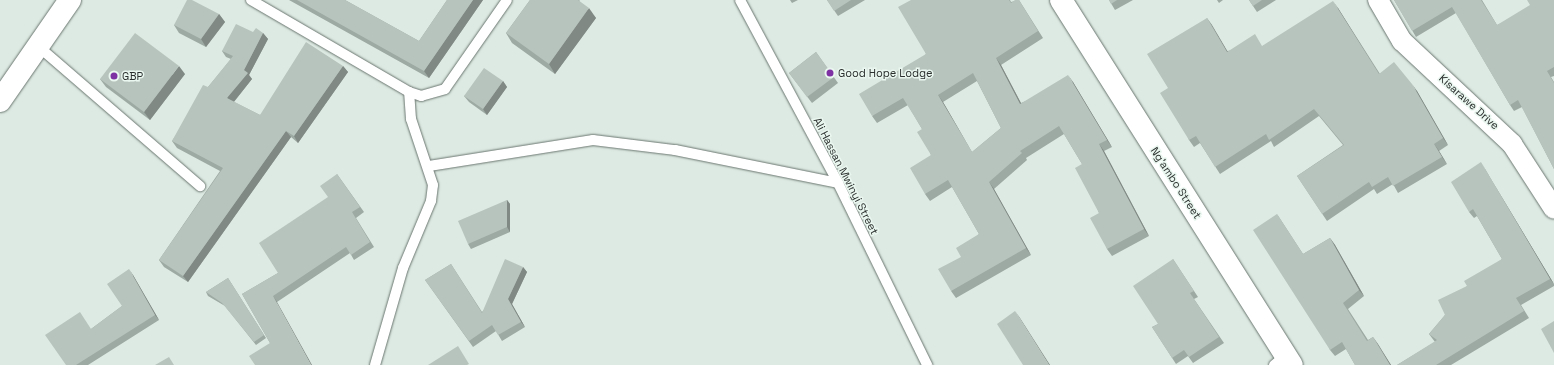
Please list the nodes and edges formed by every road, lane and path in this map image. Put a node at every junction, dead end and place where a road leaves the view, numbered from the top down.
1 (70, 0) edge
2 (251, 0) edge
3 (507, 0) edge
4 (740, 0) edge
5 (1061, 0) edge
6 (1378, 0) edge
7 (39, 47) junction
8 (409, 92) junction
9 (0, 101) edge
10 (429, 166) junction
11 (838, 183) junction
12 (200, 186) dead end
13 (1554, 209) edge
14 (1284, 362) edge
15 (375, 365) edge
16 (927, 365) edge

1 - 7 main road
2 - 8 lane
3 - 8 lane
4 - 11 lane, Ali Hassan Mwinyi Street
5 - 14 main road, Ng’ambo Street
6 - 13 street, Kisarawe Drive
7 - 9 main road
7 - 12 lane
8 - 10 lane
10 - 11 lane
10 - 15 lane
11 - 16 lane, Ali Hassan Mwinyi Street

